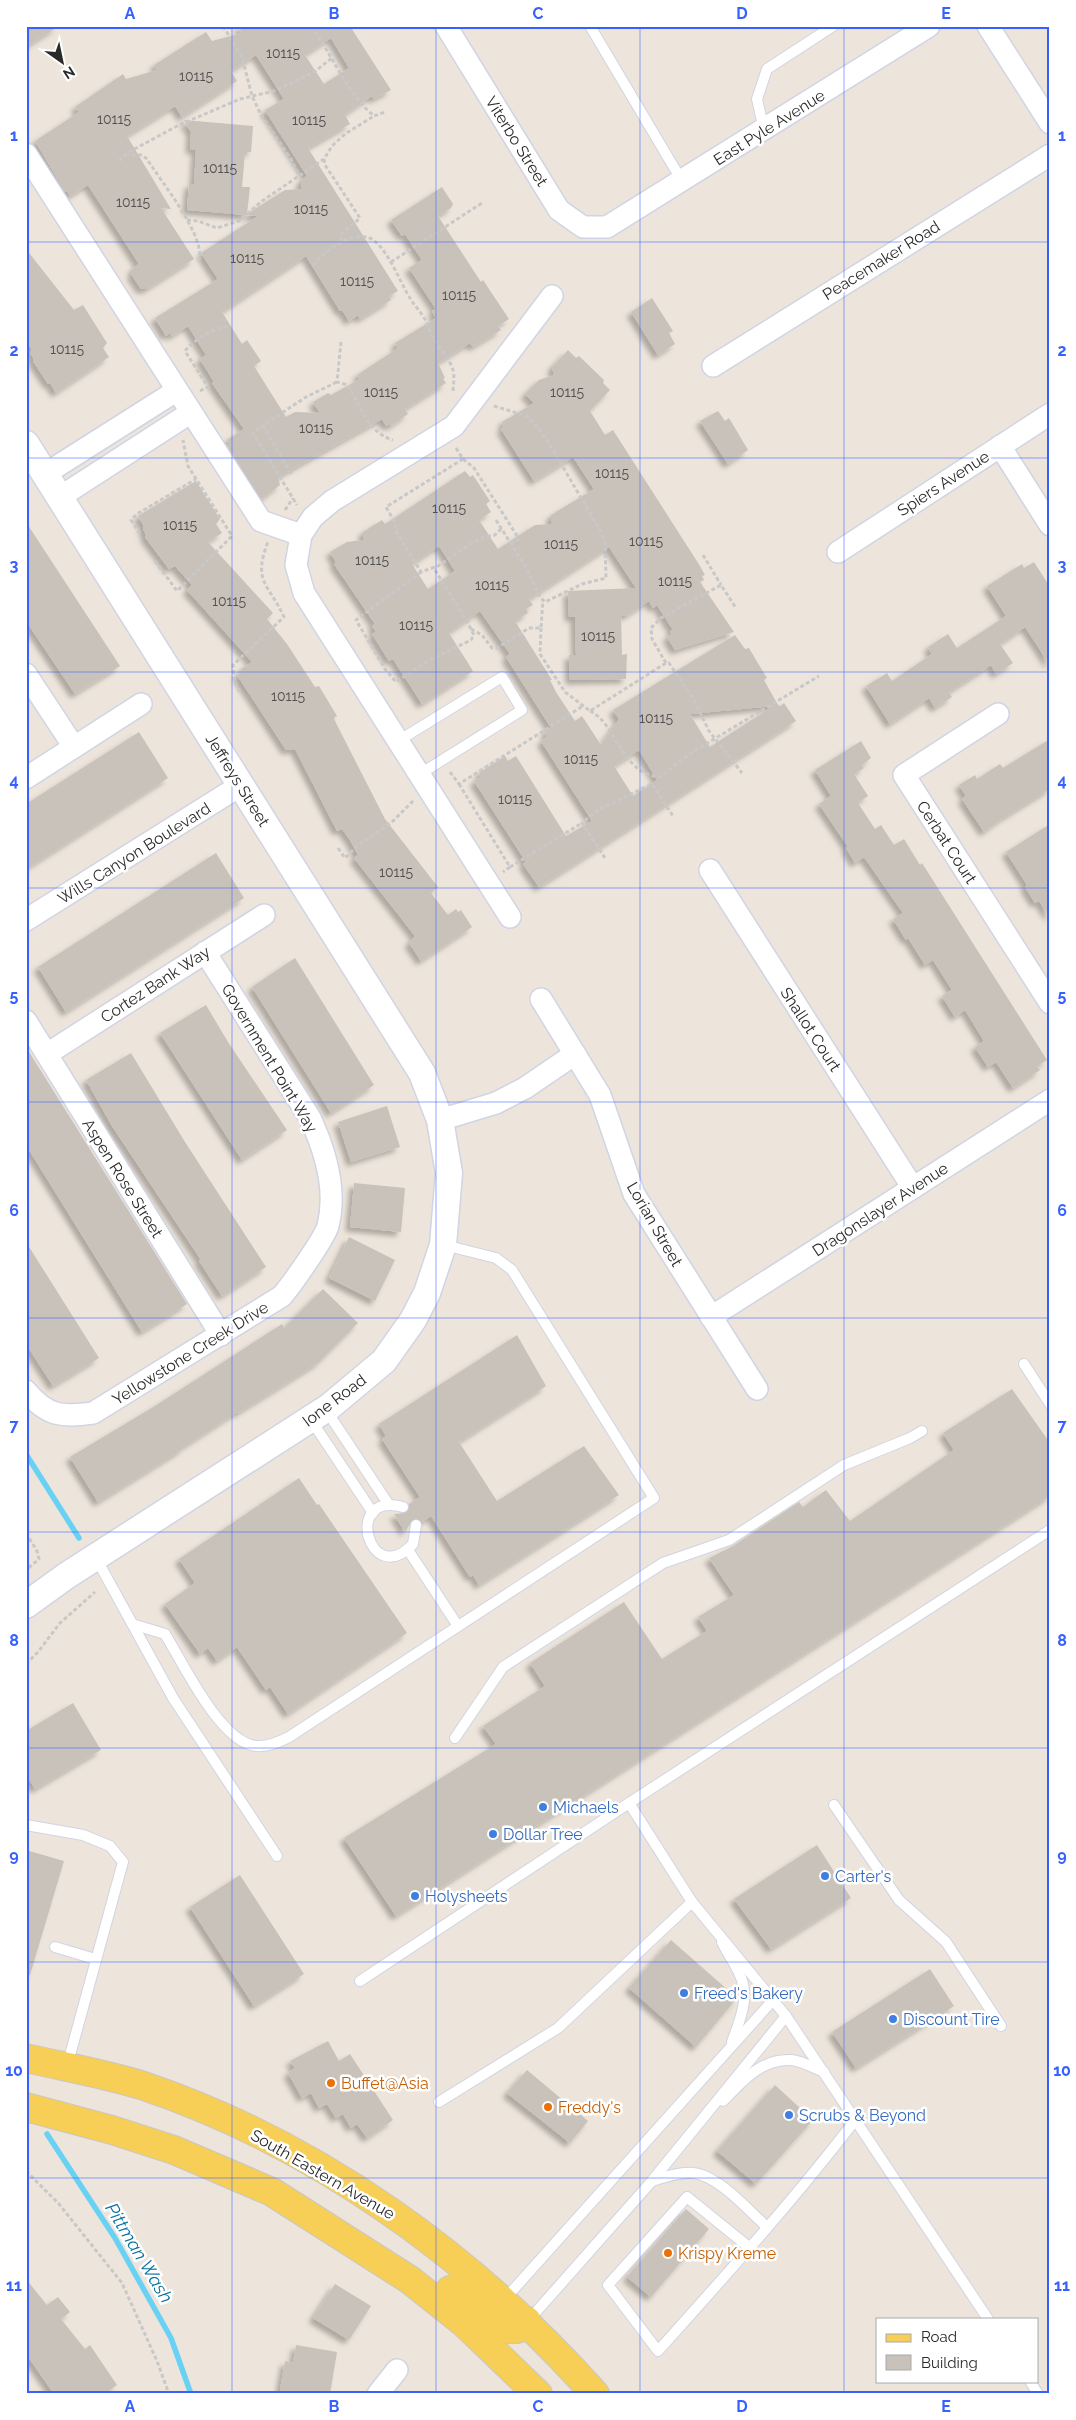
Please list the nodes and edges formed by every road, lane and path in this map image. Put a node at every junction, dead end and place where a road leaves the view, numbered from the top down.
1 (223, 26) edge
2 (311, 26) edge
3 (446, 26) edge
4 (590, 26) edge
5 (833, 26) edge
6 (929, 26) edge
7 (988, 26) edge
8 (332, 58) junction
9 (252, 96) junction
10 (385, 112) dead end
11 (374, 116) junction
12 (1050, 123) edge
13 (764, 130) junction
14 (26, 154) edge
15 (124, 155) junction
16 (1050, 155) edge
17 (324, 159) junction
18 (119, 161) dead end
19 (299, 176) junction
20 (682, 181) junction
21 (482, 203) dead end
22 (187, 220) junction
23 (608, 227) joint
24 (342, 243) junction
25 (391, 262) junction
26 (198, 263) dead end
27 (313, 265) dead end
28 (552, 296) dead end
29 (230, 326) dead end
30 (341, 342) dead end
31 (713, 366) dead end
32 (337, 382) junction
33 (183, 402) junction
34 (468, 407) junction
35 (1050, 414) edge
36 (125, 423) junction
37 (265, 424) junction
38 (444, 432) junction
39 (183, 437) dead end
40 (26, 444) edge
41 (423, 445) junction
42 (139, 446) junction
43 (1000, 446) junction
44 (463, 459) junction
45 (45, 474) junction
46 (291, 474) dead end
47 (196, 479) junction
48 (60, 496) junction
49 (496, 520) dead end
50 (1050, 525) edge
51 (275, 526) junction
52 (306, 528) junction
53 (501, 530) junction
54 (140, 534) dead end
55 (510, 544) junction
56 (838, 552) dead end
57 (702, 555) dead end
58 (155, 562) dead end
59 (433, 567) junction
60 (421, 572) junction
61 (721, 584) junction
62 (543, 600) junction
63 (736, 608) dead end
64 (541, 628) junction
65 (471, 629) junction
66 (666, 663) junction
67 (26, 674) edge
68 (819, 676) dead end
69 (240, 692) dead end
70 (141, 704) dead end
71 (583, 706) junction
72 (590, 711) junction
73 (998, 714) dead end
74 (715, 740) junction
75 (398, 741) junction
76 (74, 748) junction
77 (442, 760) junction
78 (742, 773) dead end
79 (657, 776) junction
80 (26, 778) edge
81 (424, 782) junction
82 (459, 784) junction
83 (652, 784) junction
84 (241, 785) junction
85 (673, 816) dead end
86 (582, 824) junction
87 (338, 848) dead end
88 (605, 858) dead end
89 (510, 867) junction
90 (710, 870) dead end
91 (488, 882) junction
92 (264, 915) dead end
93 (510, 917) dead end
94 (26, 920) edge
95 (205, 952) junction
96 (541, 999) dead end
97 (1050, 1003) edge
98 (26, 1021) edge
99 (46, 1054) junction
100 (575, 1054) junction
101 (1050, 1100) edge
102 (440, 1120) junction
103 (913, 1188) junction
104 (327, 1227) joint
105 (443, 1245) junction
106 (711, 1317) junction
107 (221, 1335) junction
108 (1024, 1364) dead end
109 (757, 1389) dead end
110 (26, 1391) edge
111 (1050, 1404) edge
112 (318, 1414) junction
113 (922, 1431) dead end
114 (389, 1505) junction
115 (403, 1507) dead end
116 (373, 1512) junction
117 (416, 1525) dead end
118 (1050, 1530) edge
119 (26, 1534) edge
120 (408, 1550) junction
121 (96, 1557) junction
122 (26, 1570) edge
123 (95, 1592) dead end
124 (26, 1605) edge
125 (132, 1624) junction
126 (458, 1626) junction
127 (26, 1664) edge
128 (455, 1738) dead end
129 (629, 1803) junction
130 (834, 1805) dead end
131 (26, 1825) edge
132 (277, 1856) dead end
133 (692, 1902) junction
134 (719, 1934) junction
135 (55, 1947) dead end
136 (95, 1959) junction
137 (360, 1981) dead end
138 (774, 1999) junction
139 (786, 2016) junction
140 (1001, 2026) dead end
141 (730, 2048) junction
142 (26, 2058) edge
143 (67, 2067) junction
144 (824, 2072) junction
145 (439, 2102) dead end
146 (26, 2107) edge
147 (856, 2119) junction
148 (687, 2138) junction
149 (26, 2171) edge
150 (651, 2182) junction
151 (272, 2192) junction
152 (767, 2227) junction
153 (750, 2248) junction
154 (503, 2301) junction
155 (987, 2318) edge
156 (527, 2321) junction
157 (397, 2370) dead end
158 (1031, 2382) edge
159 (169, 2394) edge
160 (378, 2394) edge
161 (538, 2394) edge
162 (595, 2394) edge
163 (1038, 2394) edge

1 - 9 path
2 - 8 path
3 - 23 street, Viterbo Street
4 - 20 lane
5 - 13 lane
6 - 13 street, East Pyle Avenue
7 - 12 street
8 - 9 path
8 - 11 path
9 - 15 path
9 - 19 path
10 - 11 path
11 - 17 path
13 - 20 street, East Pyle Avenue
14 - 33 street
15 - 18 path
15 - 22 path
16 - 31 street, Peacemaker Road
17 - 19 path
17 - 24 path
19 - 22 path
20 - 23 street, East Pyle Avenue
21 - 25 path
22 - 26 path
24 - 25 path
24 - 27 path
25 - 34 path
28 - 34 street
29 - 33 path
30 - 32 path
32 - 37 path
32 - 41 path
33 - 36 street
33 - 42 street
33 - 51 street
34 - 38 street
34 - 62 path
35 - 43 street, Spiers Avenue
36 - 42 lane
36 - 45 street
37 - 46 path
37 - 52 path
38 - 41 street
38 - 44 path
39 - 47 path
40 - 45 street, Jeffreys Street
41 - 52 street
42 - 48 street
43 - 50 street
43 - 56 street, Spiers Avenue
44 - 55 path
44 - 60 path
45 - 48 street, Jeffreys Street
47 - 54 path
47 - 58 path
48 - 84 street, Jeffreys Street
49 - 53 path
51 - 52 street
51 - 69 path
52 - 75 street
53 - 55 path
53 - 59 path
55 - 62 path
57 - 61 path
59 - 60 path
59 - 65 path
60 - 65 path
61 - 63 path
61 - 66 path
62 - 64 path
64 - 65 path
64 - 71 path
66 - 72 path
66 - 74 path
67 - 76 street
68 - 74 path
70 - 76 street
71 - 72 path
71 - 82 path
72 - 79 path
73 - 97 street, Cerbat Court
74 - 78 path
74 - 79 path
75 - 77 lane
75 - 81 street
76 - 80 street
77 - 81 lane
77 - 82 path
79 - 83 path
81 - 87 path
81 - 91 street
82 - 89 path
83 - 85 path
83 - 86 path
84 - 94 street, Wills Canyon Boulevard
84 - 102 street, Jeffreys Street
86 - 88 path
86 - 89 path
89 - 91 path
90 - 103 street, Shallot Court
91 - 93 street
92 - 95 street, Cortez Bank Way
95 - 99 street, Cortez Bank Way
95 - 104 street, Government Point Way
96 - 100 street, Lorian Street
98 - 99 street, Aspen Rose Street
99 - 107 street, Aspen Rose Street
100 - 102 street
100 - 106 street, Lorian Street
101 - 103 street, Dragonslayer Avenue
102 - 105 street, Ione Road
103 - 106 street, Dragonslayer Avenue
104 - 107 street, Yellowstone Creek Drive
105 - 112 street, Ione Road
105 - 126 lane
106 - 109 street, Lorian Street
107 - 110 street, Yellowstone Creek Drive
108 - 111 lane
112 - 114 lane
112 - 116 lane
112 - 121 street, Ione Road
113 - 128 lane
114 - 115 lane
114 - 116 lane
116 - 120 lane
117 - 120 lane
118 - 129 lane
119 - 122 path
120 - 126 lane
121 - 124 street, Ione Road
121 - 125 lane
123 - 127 path
125 - 126 lane
125 - 132 lane
129 - 133 lane
129 - 137 lane
130 - 140 lane
131 - 136 lane
133 - 134 lane
133 - 145 lane
134 - 138 lane
134 - 141 lane
135 - 136 lane
136 - 143 lane
138 - 139 lane
138 - 141 lane
139 - 144 lane
139 - 148 lane
141 - 154 lane
142 - 143 main road, South Eastern Avenue
143 - 154 main road, South Eastern Avenue
144 - 147 lane
144 - 148 lane
146 - 151 main road
147 - 152 lane
147 - 155 lane
148 - 150 lane
149 - 159 path
150 - 152 lane
150 - 156 lane
151 - 156 main road
151 - 161 main road
152 - 153 lane
153 - 153 lane
154 - 156 main road, South Eastern Avenue
156 - 162 main road, South Eastern Avenue
157 - 160 street
158 - 163 lane

